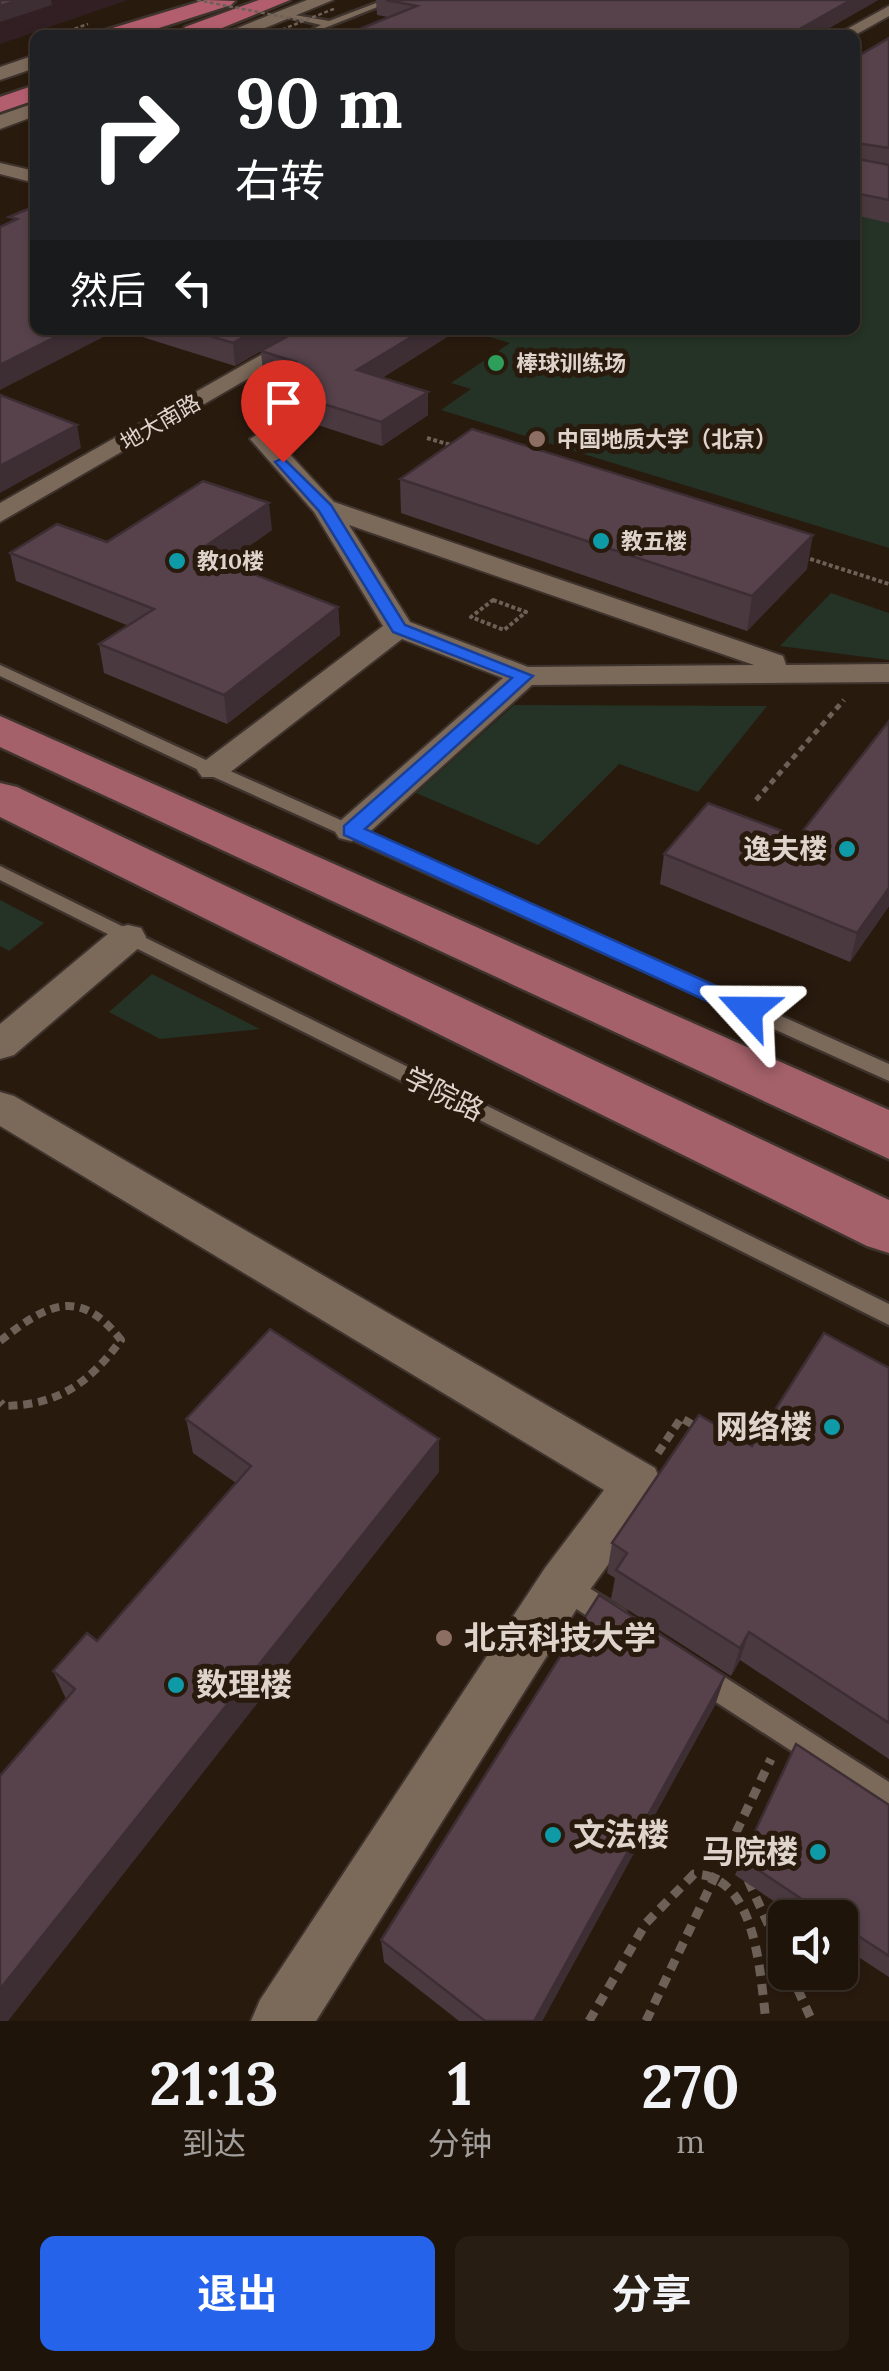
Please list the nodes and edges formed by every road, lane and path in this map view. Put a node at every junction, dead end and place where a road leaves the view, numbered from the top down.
1 (201, 0) edge
2 (225, 0) edge
3 (391, 0) edge
4 (330, 4) edge
5 (889, 10) edge
6 (275, 13) edge
7 (304, 21) junction
8 (330, 24) junction
9 (317, 29) dead end
10 (126, 30) edge
11 (130, 30) edge
12 (144, 30) edge
13 (205, 30) edge
14 (238, 30) edge
15 (853, 30) edge
16 (30, 63) edge
17 (30, 72) edge
18 (0, 74) edge
19 (0, 84) edge
20 (30, 94) edge
21 (0, 105) edge
22 (30, 110) edge
23 (0, 122) edge
24 (0, 168) edge
25 (30, 176) edge
26 (312, 335) edge
27 (427, 438) dead end
28 (262, 440) dead end
29 (464, 450) edge
30 (326, 508) junction
31 (0, 514) edge
32 (796, 554) edge
33 (889, 584) edge
34 (508, 605) joint
35 (399, 628) junction
36 (0, 670) edge
37 (799, 671) junction
38 (879, 672) edge
39 (524, 676) junction
40 (0, 730) edge
41 (214, 770) junction
42 (0, 798) edge
43 (756, 800) dead end
44 (351, 830) junction
45 (0, 872) edge
46 (128, 937) junction
47 (0, 1045) edge
48 (889, 1073) edge
49 (0, 1106) edge
50 (889, 1136) edge
51 (889, 1228) edge
52 (889, 1314) edge
53 (0, 1341) edge
54 (0, 1402) edge
55 (713, 1437) edge
56 (638, 1484) junction
57 (563, 1585) junction
58 (642, 1637) edge
59 (674, 1658) edge
60 (784, 1730) junction
61 (889, 1798) edge
62 (731, 1843) junction
63 (716, 1876) junction
64 (768, 1924) edge
65 (798, 1990) edge
66 (281, 2021) edge
67 (589, 2021) edge
68 (646, 2021) edge
69 (766, 2021) edge
70 (812, 2021) edge

1 - 7 path, bridge
1 - 10 street
2 - 11 highway
2 - 12 highway
3 - 8 lane
4 - 6 street
4 - 7 path, bridge
5 - 15 street
6 - 7 path, bridge
6 - 8 lane
6 - 13 highway
6 - 14 highway
8 - 9 lane
16 - 18 street
17 - 19 highway
20 - 21 highway
22 - 23 street
24 - 25 street
26 - 31 street, 地大南路
27 - 29 path
28 - 30 street
30 - 35 street
30 - 37 street
32 - 33 path
34 - 34 path
35 - 39 street
35 - 41 street
36 - 41 lane
37 - 38 street
37 - 39 street
38 - 43 path
39 - 44 street
40 - 50 main road
41 - 44 lane
42 - 51 main road
44 - 48 lane
45 - 46 lane, 学院路
46 - 47 street
46 - 52 lane, 学院路
49 - 56 street
53 - 54 path
55 - 56 path
56 - 57 street
57 - 58 lane
57 - 66 street
59 - 60 lane
60 - 61 lane
60 - 62 path
62 - 63 path
62 - 64 path
63 - 67 path
63 - 68 path
63 - 69 path
65 - 70 path

